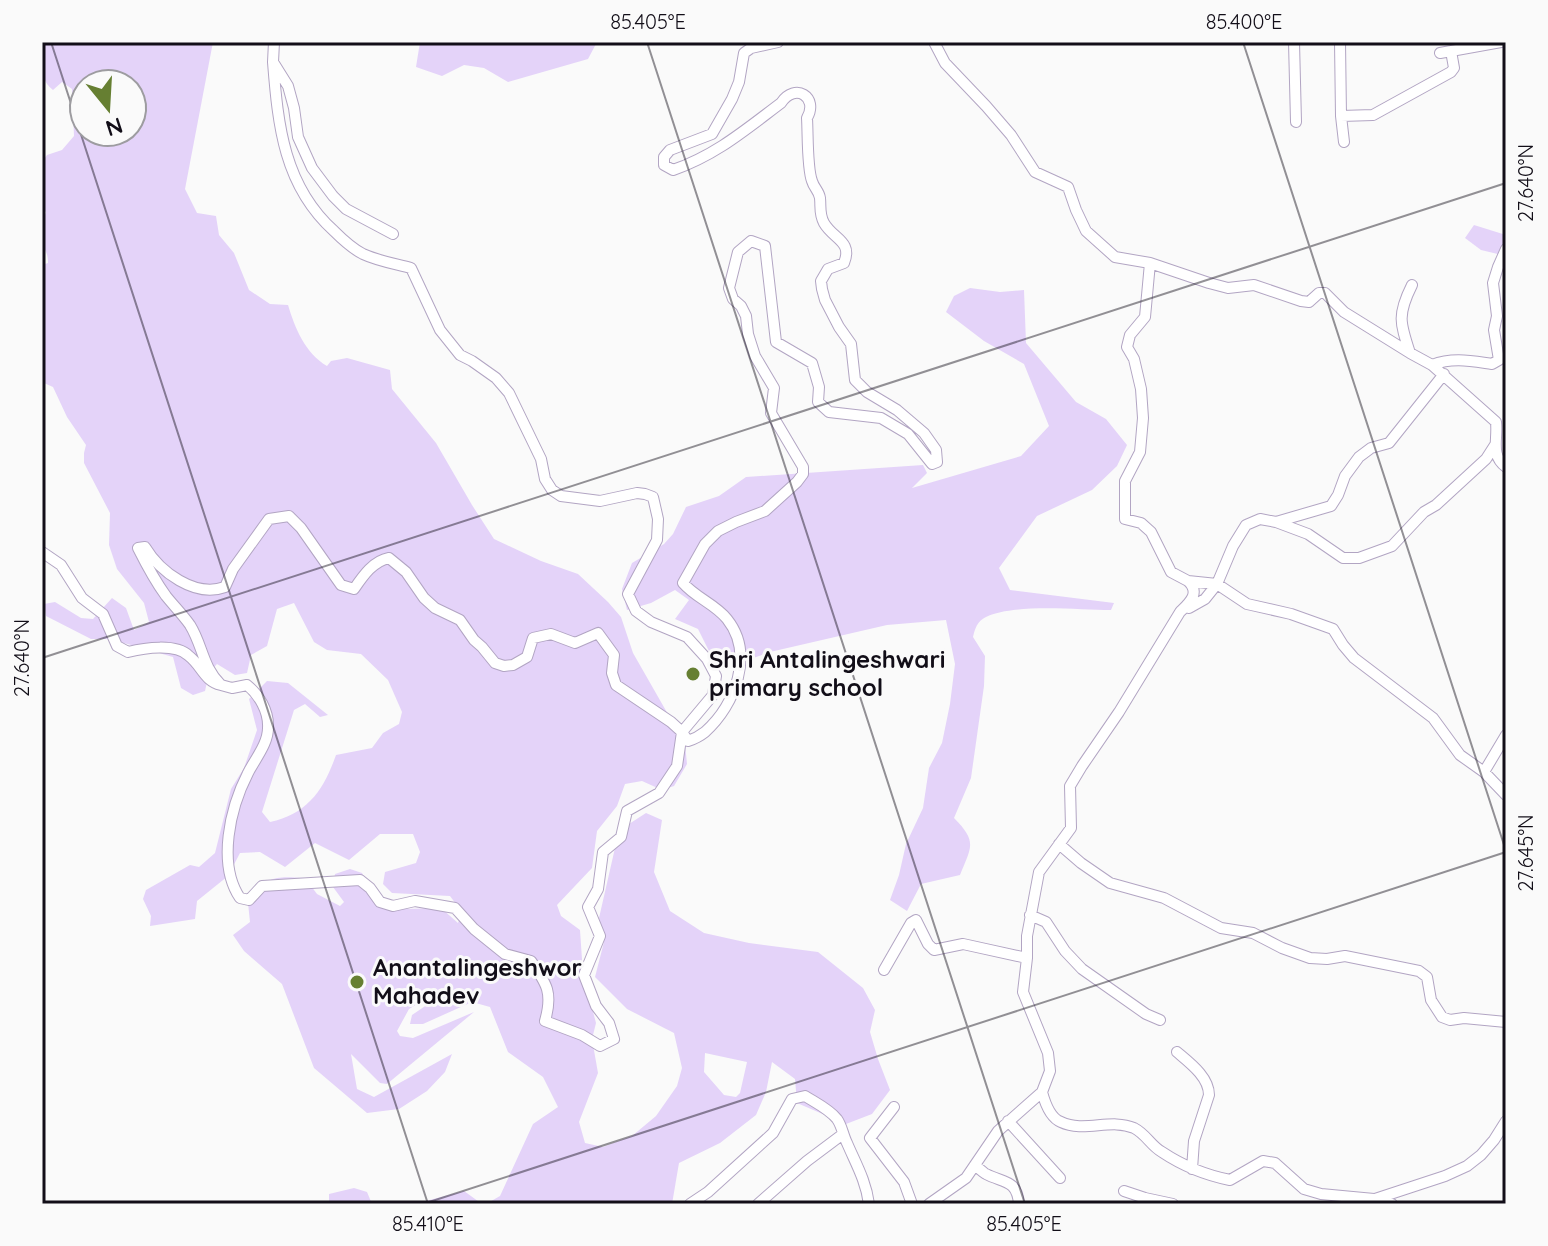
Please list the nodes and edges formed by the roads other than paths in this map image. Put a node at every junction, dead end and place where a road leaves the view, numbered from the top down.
1 (274, 42) edge
2 (778, 42) edge
3 (934, 42) edge
4 (1294, 42) edge
5 (1340, 42) edge
6 (1501, 42) edge
7 (273, 62) junction
8 (1341, 116) junction
9 (1296, 122) dead end
10 (1344, 142) dead end
11 (393, 234) dead end
12 (1506, 249) edge
13 (1150, 263) junction
14 (1412, 285) dead end
15 (1410, 353) junction
16 (1432, 365) junction
17 (1444, 374) junction
18 (1496, 445) junction
19 (1506, 467) edge
20 (1276, 522) junction
21 (42, 552) edge
22 (1188, 581) junction
23 (1217, 584) junction
24 (1180, 612) junction
25 (221, 685) junction
26 (682, 732) junction
27 (1506, 735) edge
28 (1484, 772) junction
29 (1506, 795) edge
30 (1059, 844) junction
31 (1030, 915) junction
32 (1027, 958) junction
33 (884, 970) dead end
34 (1160, 1020) dead end
35 (1506, 1022) edge
36 (1177, 1052) dead end
37 (1042, 1092) junction
38 (894, 1107) dead end
39 (1008, 1121) junction
40 (1506, 1121) edge
41 (843, 1134) junction
42 (975, 1165) junction
43 (1192, 1169) junction
44 (1060, 1178) dead end
45 (1124, 1191) dead end
46 (1374, 1199) junction
47 (690, 1204) edge
48 (758, 1204) edge
49 (869, 1204) edge
50 (912, 1204) edge
51 (929, 1204) edge
52 (1019, 1204) edge
53 (1173, 1204) edge
54 (1392, 1204) edge

1 - 7 street
2 - 26 street
3 - 13 street
4 - 9 street
5 - 8 street
6 - 8 street
7 - 11 street
7 - 26 street
8 - 10 street
12 - 16 street
13 - 15 street
13 - 22 street
14 - 15 street
15 - 16 street
16 - 17 street
17 - 18 street
17 - 20 street
18 - 19 street
18 - 20 street
20 - 23 street
21 - 25 street
22 - 23 street
22 - 24 street
23 - 24 street
23 - 28 street
24 - 30 street
25 - 26 street
25 - 26 street
27 - 28 street
28 - 29 street
30 - 31 street
30 - 35 street
31 - 32 street
31 - 34 street
32 - 33 street
32 - 37 street
36 - 43 street
37 - 39 street
37 - 43 street
38 - 50 street
39 - 42 street
39 - 44 street
40 - 46 street
41 - 47 street
41 - 48 street
41 - 49 street
42 - 51 street
42 - 52 street
43 - 46 street
45 - 53 street
46 - 54 street

